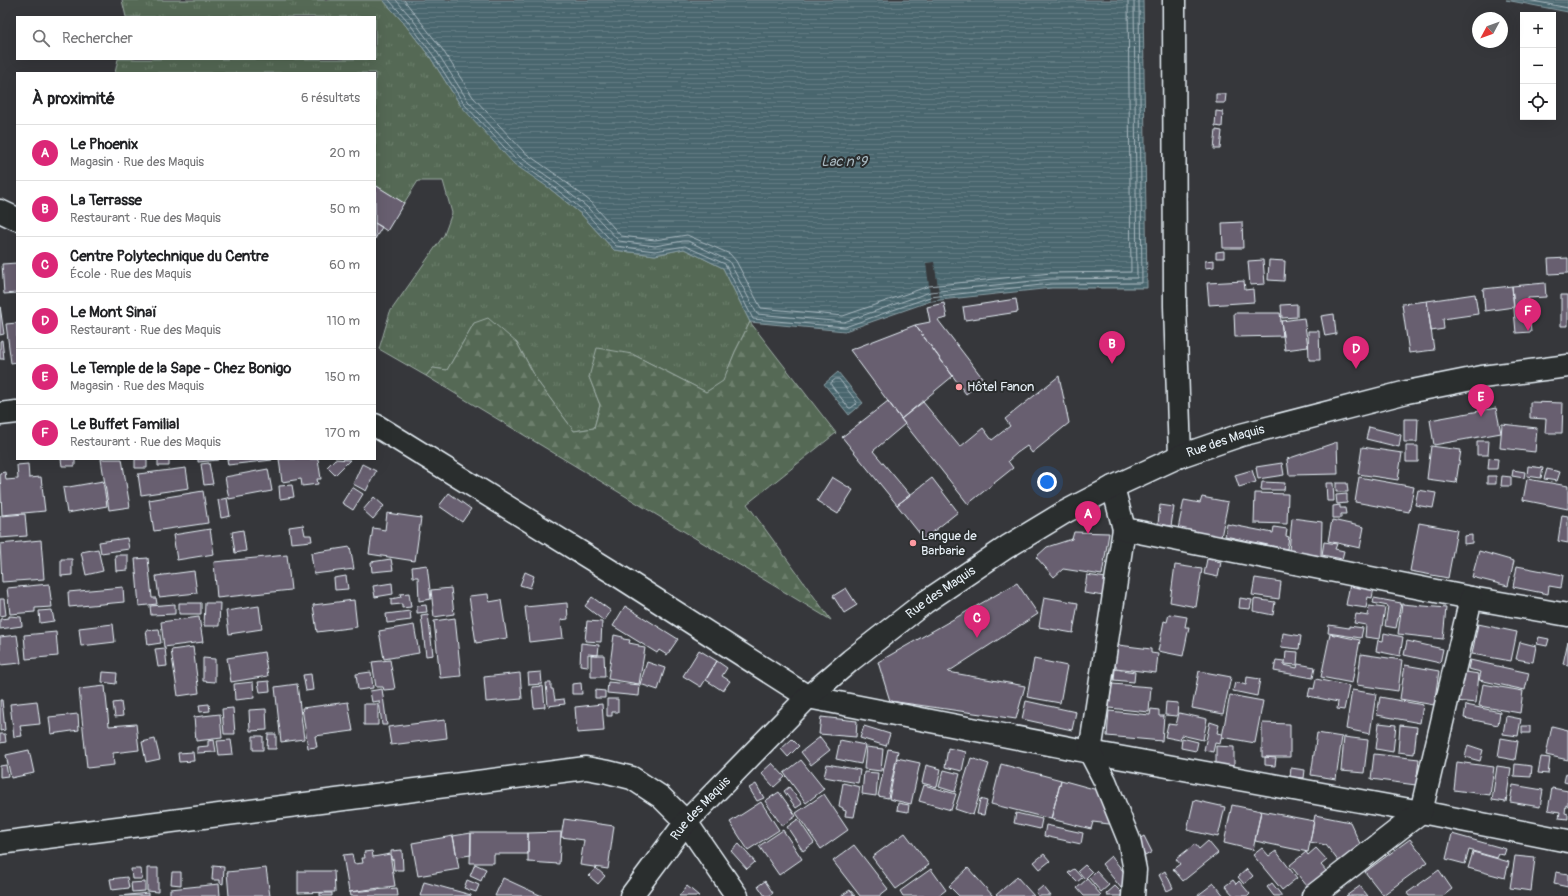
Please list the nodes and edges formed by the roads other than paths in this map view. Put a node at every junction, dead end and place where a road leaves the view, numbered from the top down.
1 (1174, 0) edge
2 (0, 211) edge
3 (16, 219) edge
4 (1568, 366) edge
5 (16, 412) edge
6 (0, 414) edge
7 (376, 426) edge
8 (1180, 456) junction
9 (1112, 487) junction
10 (1124, 529) junction
11 (1471, 598) junction
12 (1568, 615) edge
13 (808, 697) junction
14 (1090, 752) junction
15 (1421, 812) junction
16 (686, 822) junction
17 (1568, 841) edge
18 (0, 843) edge
19 (631, 896) edge
20 (737, 896) edge
21 (1133, 896) edge
22 (1313, 896) edge

1 - 8 street
2 - 3 street
4 - 8 street, Rue des Maquis
5 - 6 street
7 - 13 street
8 - 9 street, Rue des Maquis
9 - 10 street
9 - 13 street, Rue des Maquis
10 - 11 street
10 - 14 street
11 - 12 street
11 - 15 street
13 - 14 street
13 - 16 street, Rue des Maquis
14 - 15 street
14 - 21 street
15 - 17 street
15 - 22 street
16 - 18 street
16 - 19 street, Rue des Maquis
16 - 20 street

